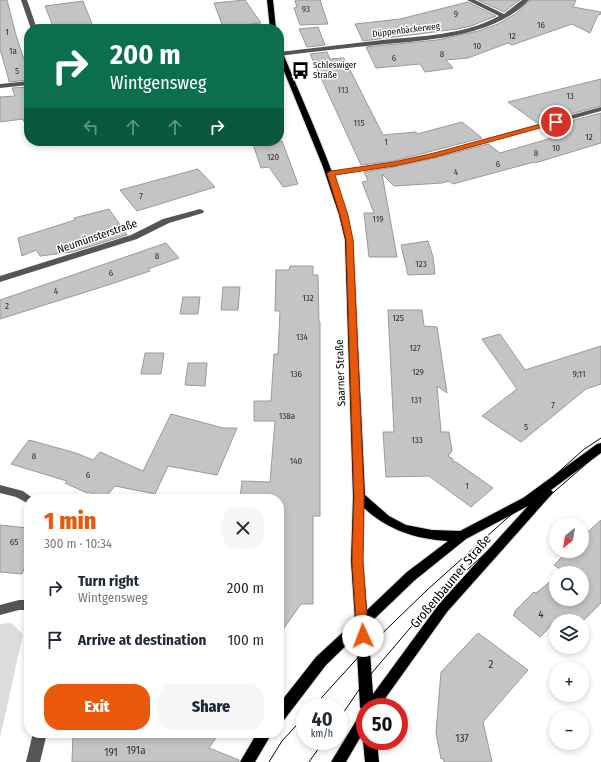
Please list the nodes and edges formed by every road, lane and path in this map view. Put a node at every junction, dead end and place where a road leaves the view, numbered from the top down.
1 (24, 0) edge
2 (270, 0) edge
3 (470, 0) edge
4 (526, 0) edge
5 (504, 16) junction
6 (32, 24) edge
7 (272, 24) edge
8 (284, 52) edge
9 (284, 65) edge
10 (24, 84) edge
11 (0, 86) edge
12 (601, 109) edge
13 (331, 173) junction
14 (200, 211) dead end
15 (0, 278) edge
16 (601, 447) edge
17 (559, 479) junction
18 (0, 489) edge
19 (24, 497) edge
20 (359, 497) junction
21 (462, 536) junction
22 (24, 605) edge
23 (0, 610) edge
24 (362, 621) junction
25 (366, 698) edge
26 (378, 698) edge
27 (284, 709) edge
28 (356, 731) edge
29 (39, 738) edge
30 (262, 738) edge
31 (371, 750) edge
32 (33, 762) edge
33 (247, 762) edge
34 (338, 762) edge
35 (372, 762) edge

1 - 6 street
2 - 7 main road
3 - 5 street
4 - 5 street, Düppenbäckerweg
5 - 8 street, Düppenbäckerweg
9 - 13 main road, Saarner Straße
10 - 11 street
12 - 13 street
13 - 20 main road, Saarner Straße
14 - 15 street, Neumünsterstraße
16 - 17 main road, Großenbaumer Straße
17 - 21 main road, Großenbaumer Straße
17 - 26 main road, Großenbaumer Straße
18 - 19 street
20 - 21 main road
20 - 24 main road, Saarner Straße
21 - 24 main road, Großenbaumer Straße
22 - 23 street
24 - 25 main road, Saarner Straße
24 - 27 main road, Großenbaumer Straße
28 - 34 main road
29 - 32 street
30 - 33 main road
31 - 35 main road

